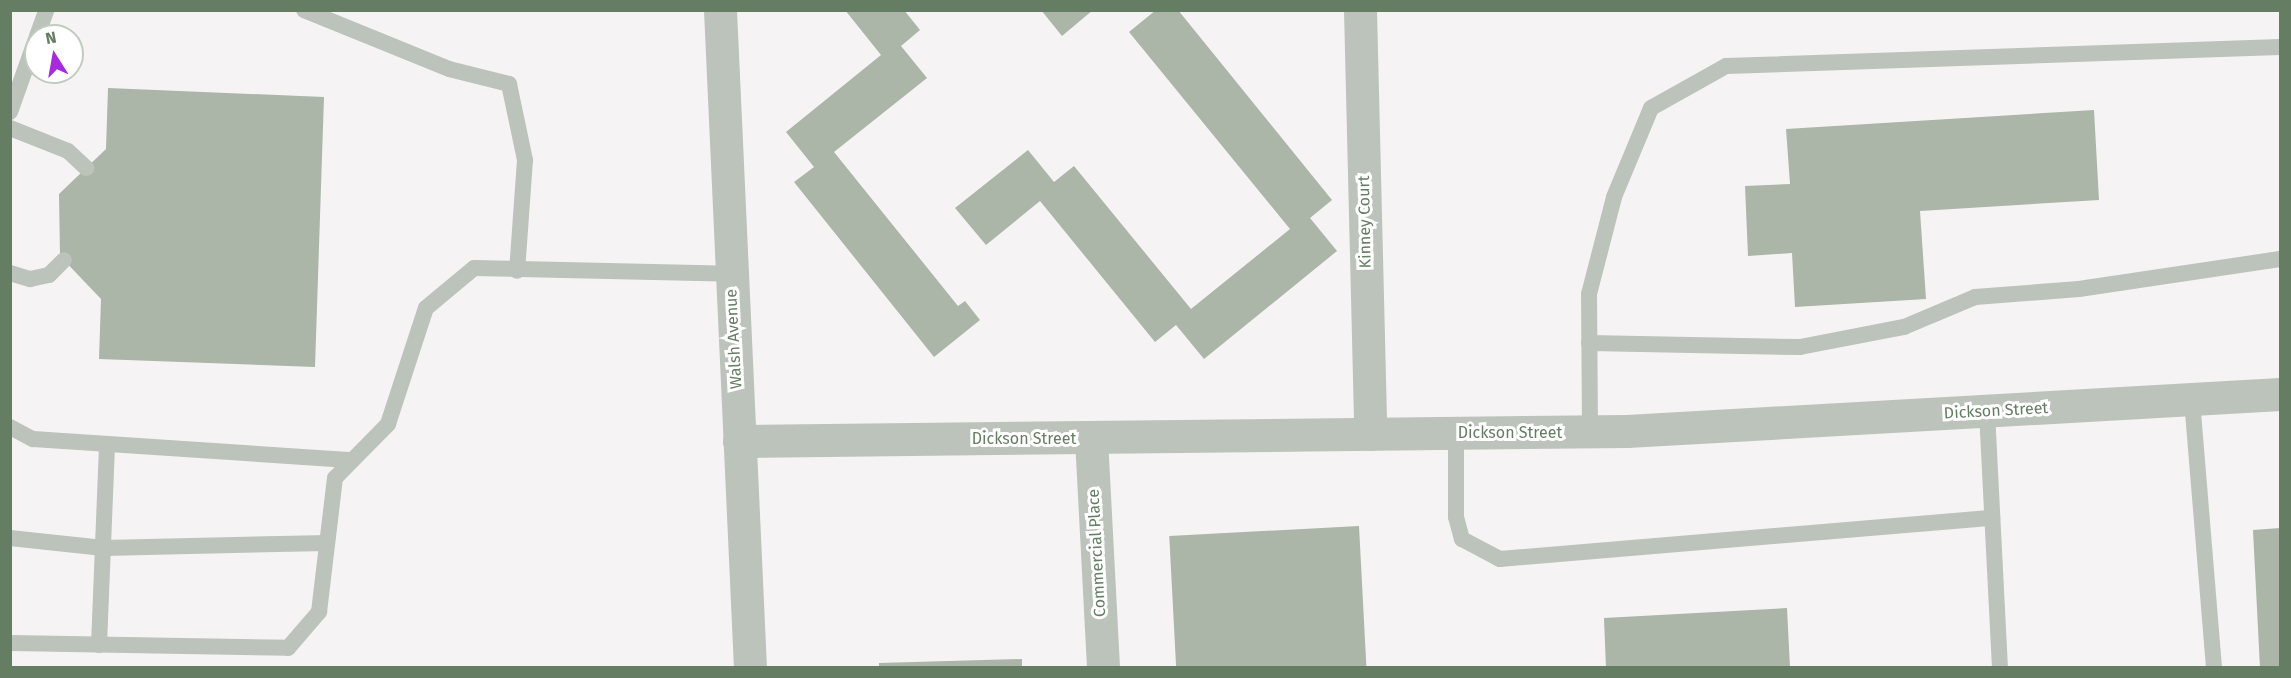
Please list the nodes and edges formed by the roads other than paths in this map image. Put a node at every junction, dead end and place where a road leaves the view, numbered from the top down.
1 (304, 10) edge
2 (720, 10) edge
3 (1360, 10) edge
4 (2280, 47) edge
5 (24, 73) edge
6 (10, 112) edge
7 (10, 128) edge
8 (86, 168) dead end
9 (2280, 259) edge
10 (64, 260) dead end
11 (517, 271) junction
12 (10, 273) edge
13 (731, 274) junction
14 (1590, 343) junction
15 (2280, 394) edge
16 (2192, 400) junction
17 (1987, 412) junction
18 (10, 427) edge
19 (1590, 432) junction
20 (1456, 433) junction
21 (1370, 434) junction
22 (1091, 438) junction
23 (739, 441) junction
24 (107, 444) junction
25 (352, 460) junction
26 (1992, 518) junction
27 (10, 538) edge
28 (327, 543) junction
29 (103, 548) junction
30 (10, 644) edge
31 (99, 645) junction
32 (750, 668) edge
33 (1103, 668) edge
34 (2000, 668) edge
35 (2214, 668) edge

1 - 11 lane
2 - 13 street, Walsh Avenue
3 - 21 street, Kinney Court
4 - 14 lane
5 - 6 lane
7 - 8 lane
9 - 14 lane
10 - 12 lane
11 - 13 lane
11 - 25 lane
13 - 23 street, Walsh Avenue
14 - 19 lane
15 - 16 street, Dickson Street
16 - 17 street, Dickson Street
16 - 35 lane
17 - 19 street, Dickson Street
17 - 26 lane
18 - 24 lane
19 - 20 street, Dickson Street
20 - 21 street, Dickson Street
20 - 26 lane
21 - 22 street, Dickson Street
22 - 23 street, Dickson Street
22 - 33 street, Commercial Place
23 - 32 street, Walsh Avenue
24 - 25 lane
24 - 29 lane
25 - 28 lane
26 - 34 lane
27 - 29 lane
28 - 29 lane
28 - 31 lane
29 - 31 lane
30 - 31 lane

